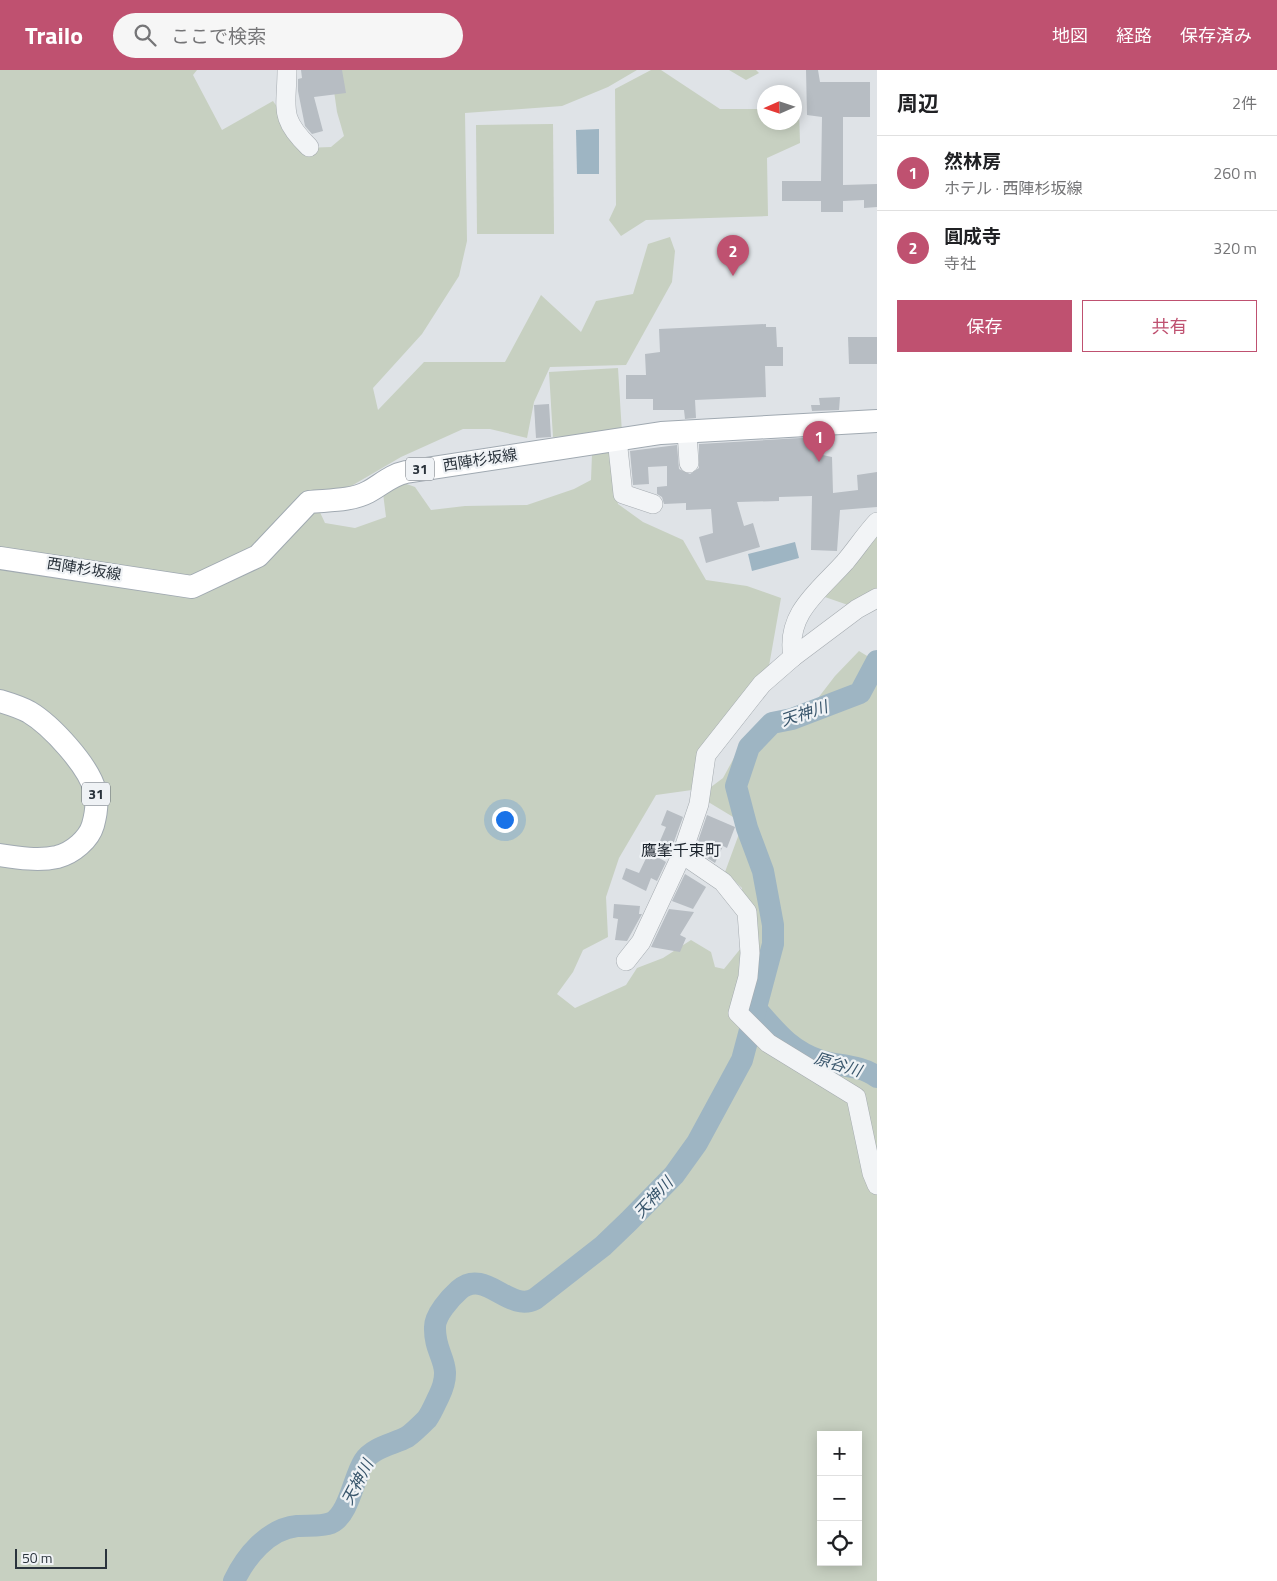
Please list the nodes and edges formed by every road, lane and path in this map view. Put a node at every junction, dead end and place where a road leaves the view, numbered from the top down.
1 (287, 70) edge
2 (309, 147) dead end
3 (877, 421) edge
4 (687, 432) junction
5 (617, 439) junction
6 (689, 463) dead end
7 (653, 504) dead end
8 (877, 522) edge
9 (0, 558) edge
10 (877, 598) edge
11 (793, 657) junction
12 (0, 701) edge
13 (682, 854) junction
14 (0, 855) edge
15 (626, 961) dead end
16 (877, 1185) edge

1 - 2 street
3 - 4 main road, 西陣杉坂線 / 31
4 - 5 main road, 西陣杉坂線 / 31
4 - 6 street
5 - 7 street
5 - 9 main road, 西陣杉坂線 / 31
8 - 11 street
10 - 11 street
11 - 13 street
12 - 14 main road, 31
13 - 15 street
13 - 16 street

